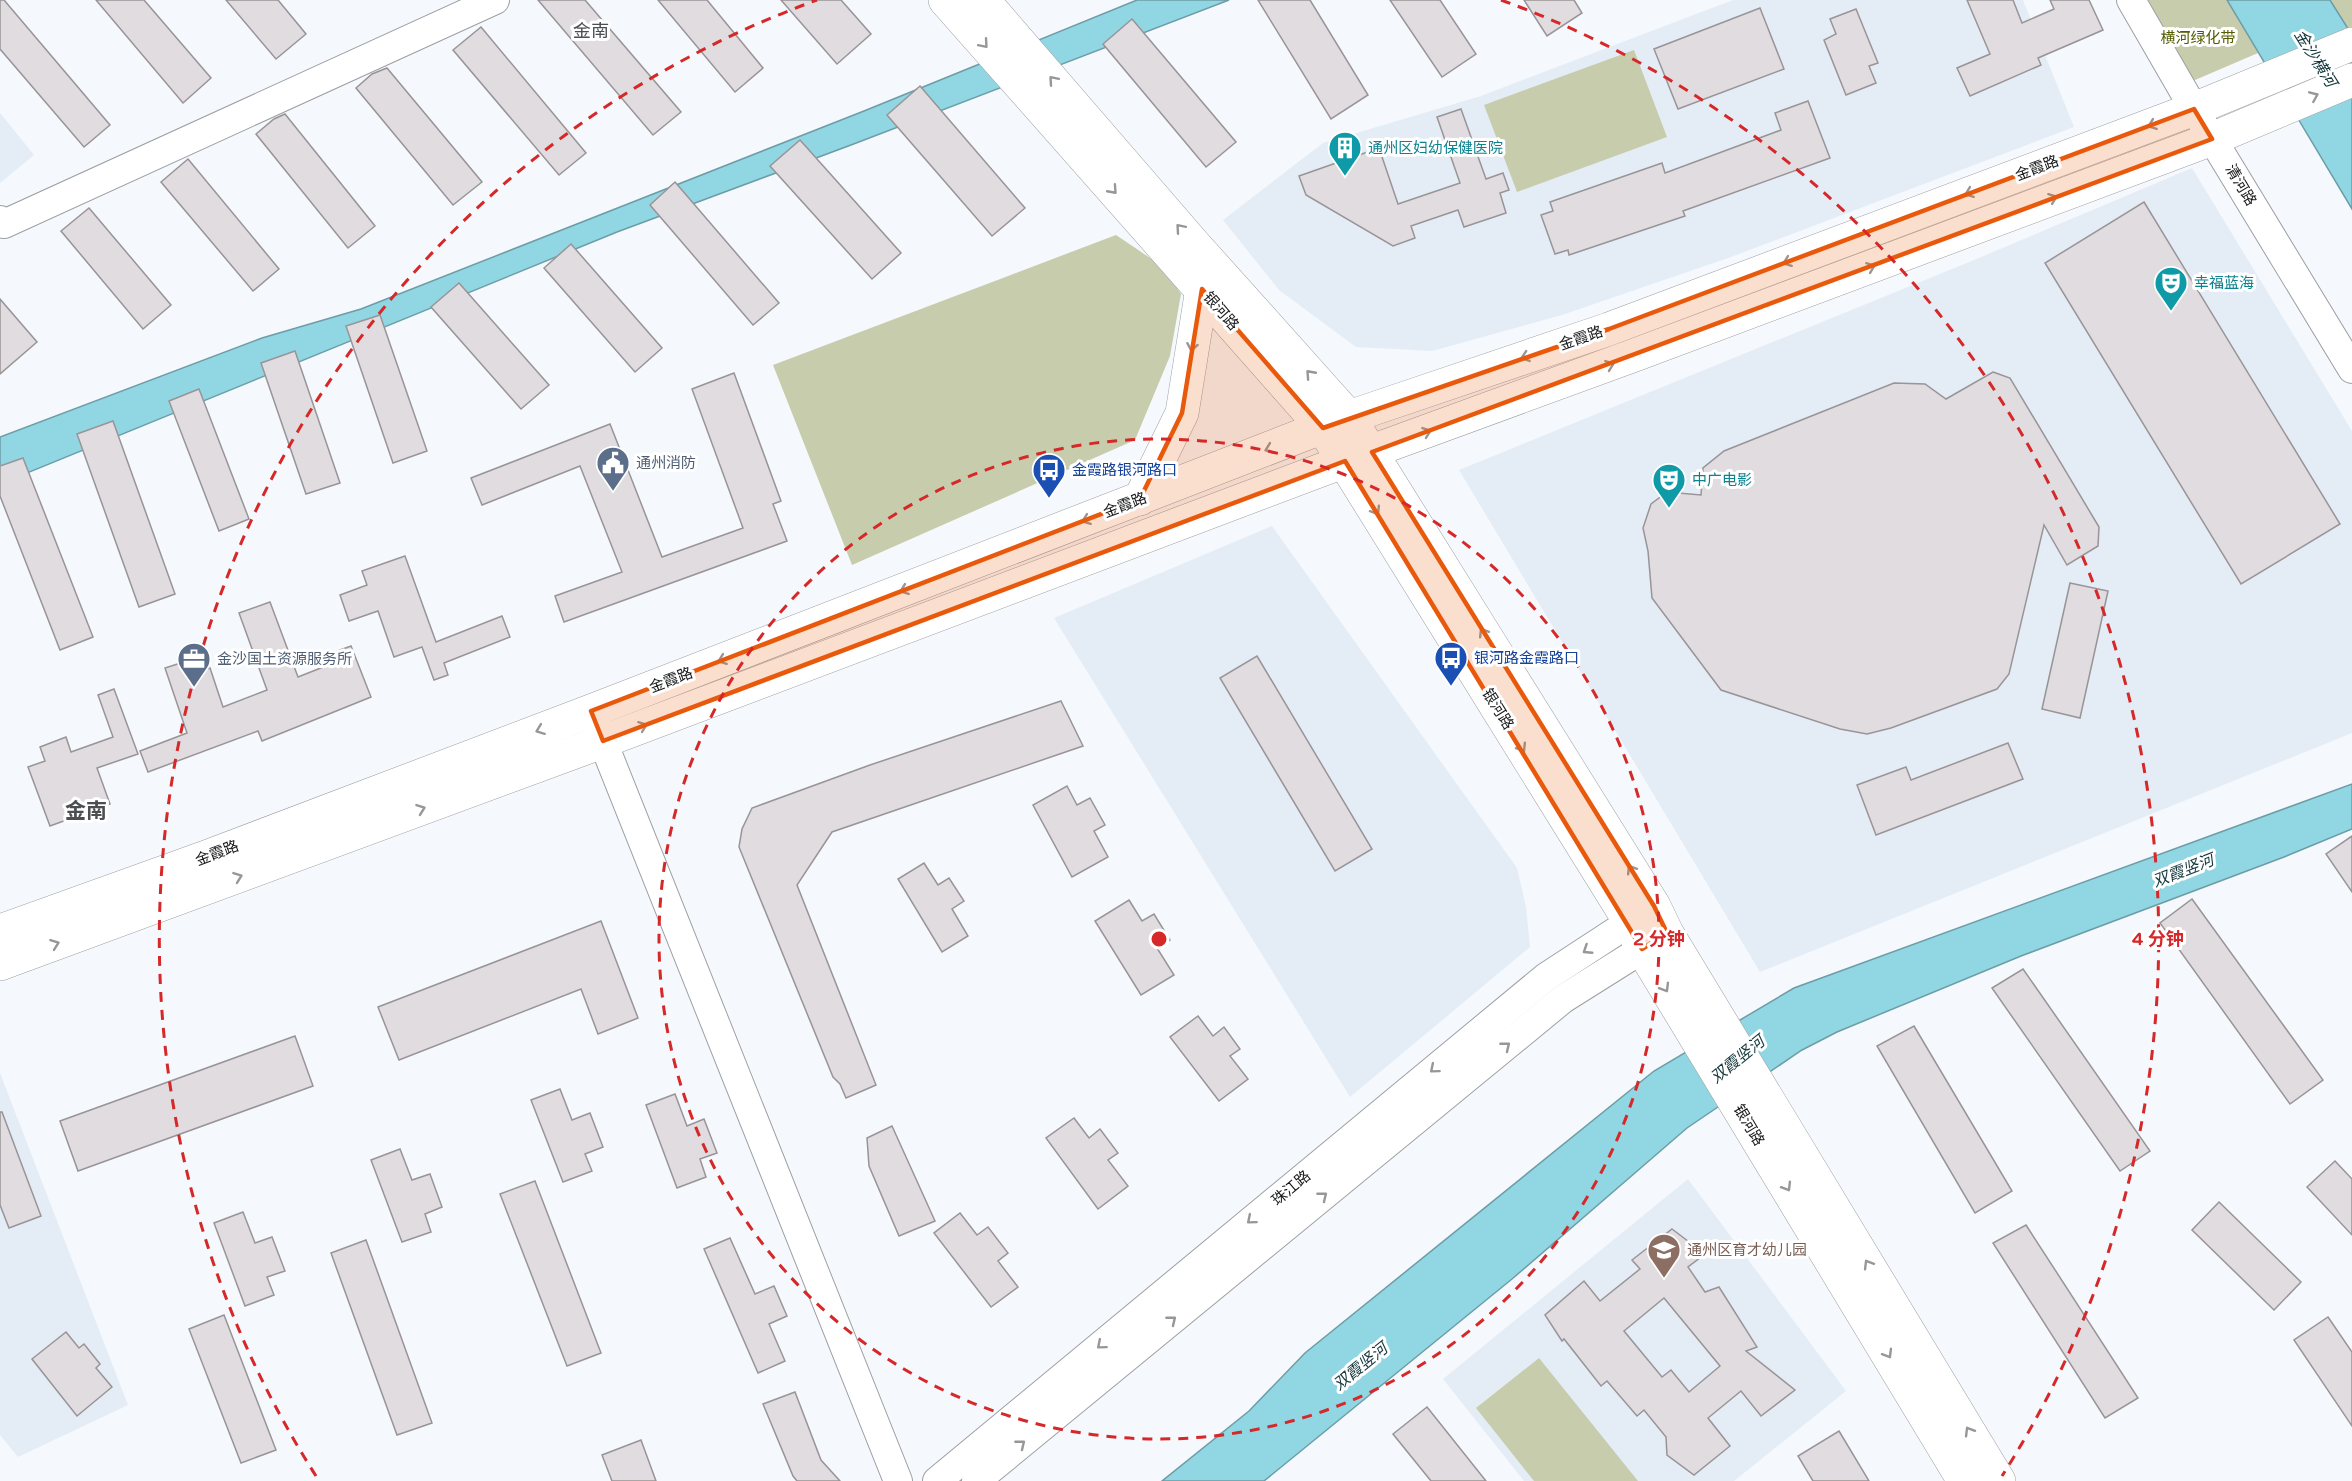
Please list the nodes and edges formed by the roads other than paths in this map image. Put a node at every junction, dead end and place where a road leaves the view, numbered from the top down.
1 (495, 0) edge
2 (945, 0) edge
3 (983, 0) edge
4 (2132, 0) edge
5 (2352, 44) edge
6 (2352, 80) edge
7 (2194, 109) junction
8 (2212, 139) junction
9 (0, 220) edge
10 (1202, 289) junction
11 (2352, 369) edge
12 (1336, 423) junction
13 (1358, 457) junction
14 (1140, 499) junction
15 (591, 711) junction
16 (603, 741) junction
17 (1648, 928) junction
18 (0, 931) edge
19 (0, 964) edge
20 (1768, 1128) junction
21 (898, 1481) edge
22 (937, 1481) edge
23 (976, 1481) edge
24 (1964, 1481) edge
25 (1999, 1481) edge

1 - 9 street
2 -> 10 main road, 银河路
12 -> 3 main road, 银河路
4 - 7 street, 清河路
5 - 7 main road, 金霞路
8 -> 6 main road, 金霞路
7 - 8 street, 清河路
7 -> 12 main road, 金霞路
8 - 11 street, 清河路
13 -> 8 main road, 金霞路
10 - 12 main road, 银河路
10 -> 14 main road
12 - 13 main road, 银河路
12 -> 14 main road, 金霞路
16 -> 13 main road, 金霞路
13 - 17 main road, 银河路
14 -> 15 main road, 金霞路
15 - 16 street
15 -> 18 main road, 金霞路
19 -> 16 main road, 金霞路
16 - 21 street
17 - 20 main road, 银河路
17 -> 22 street, 珠江路
23 -> 17 street, 珠江路
20 -> 24 main road, 银河路
25 -> 20 main road, 银河路

